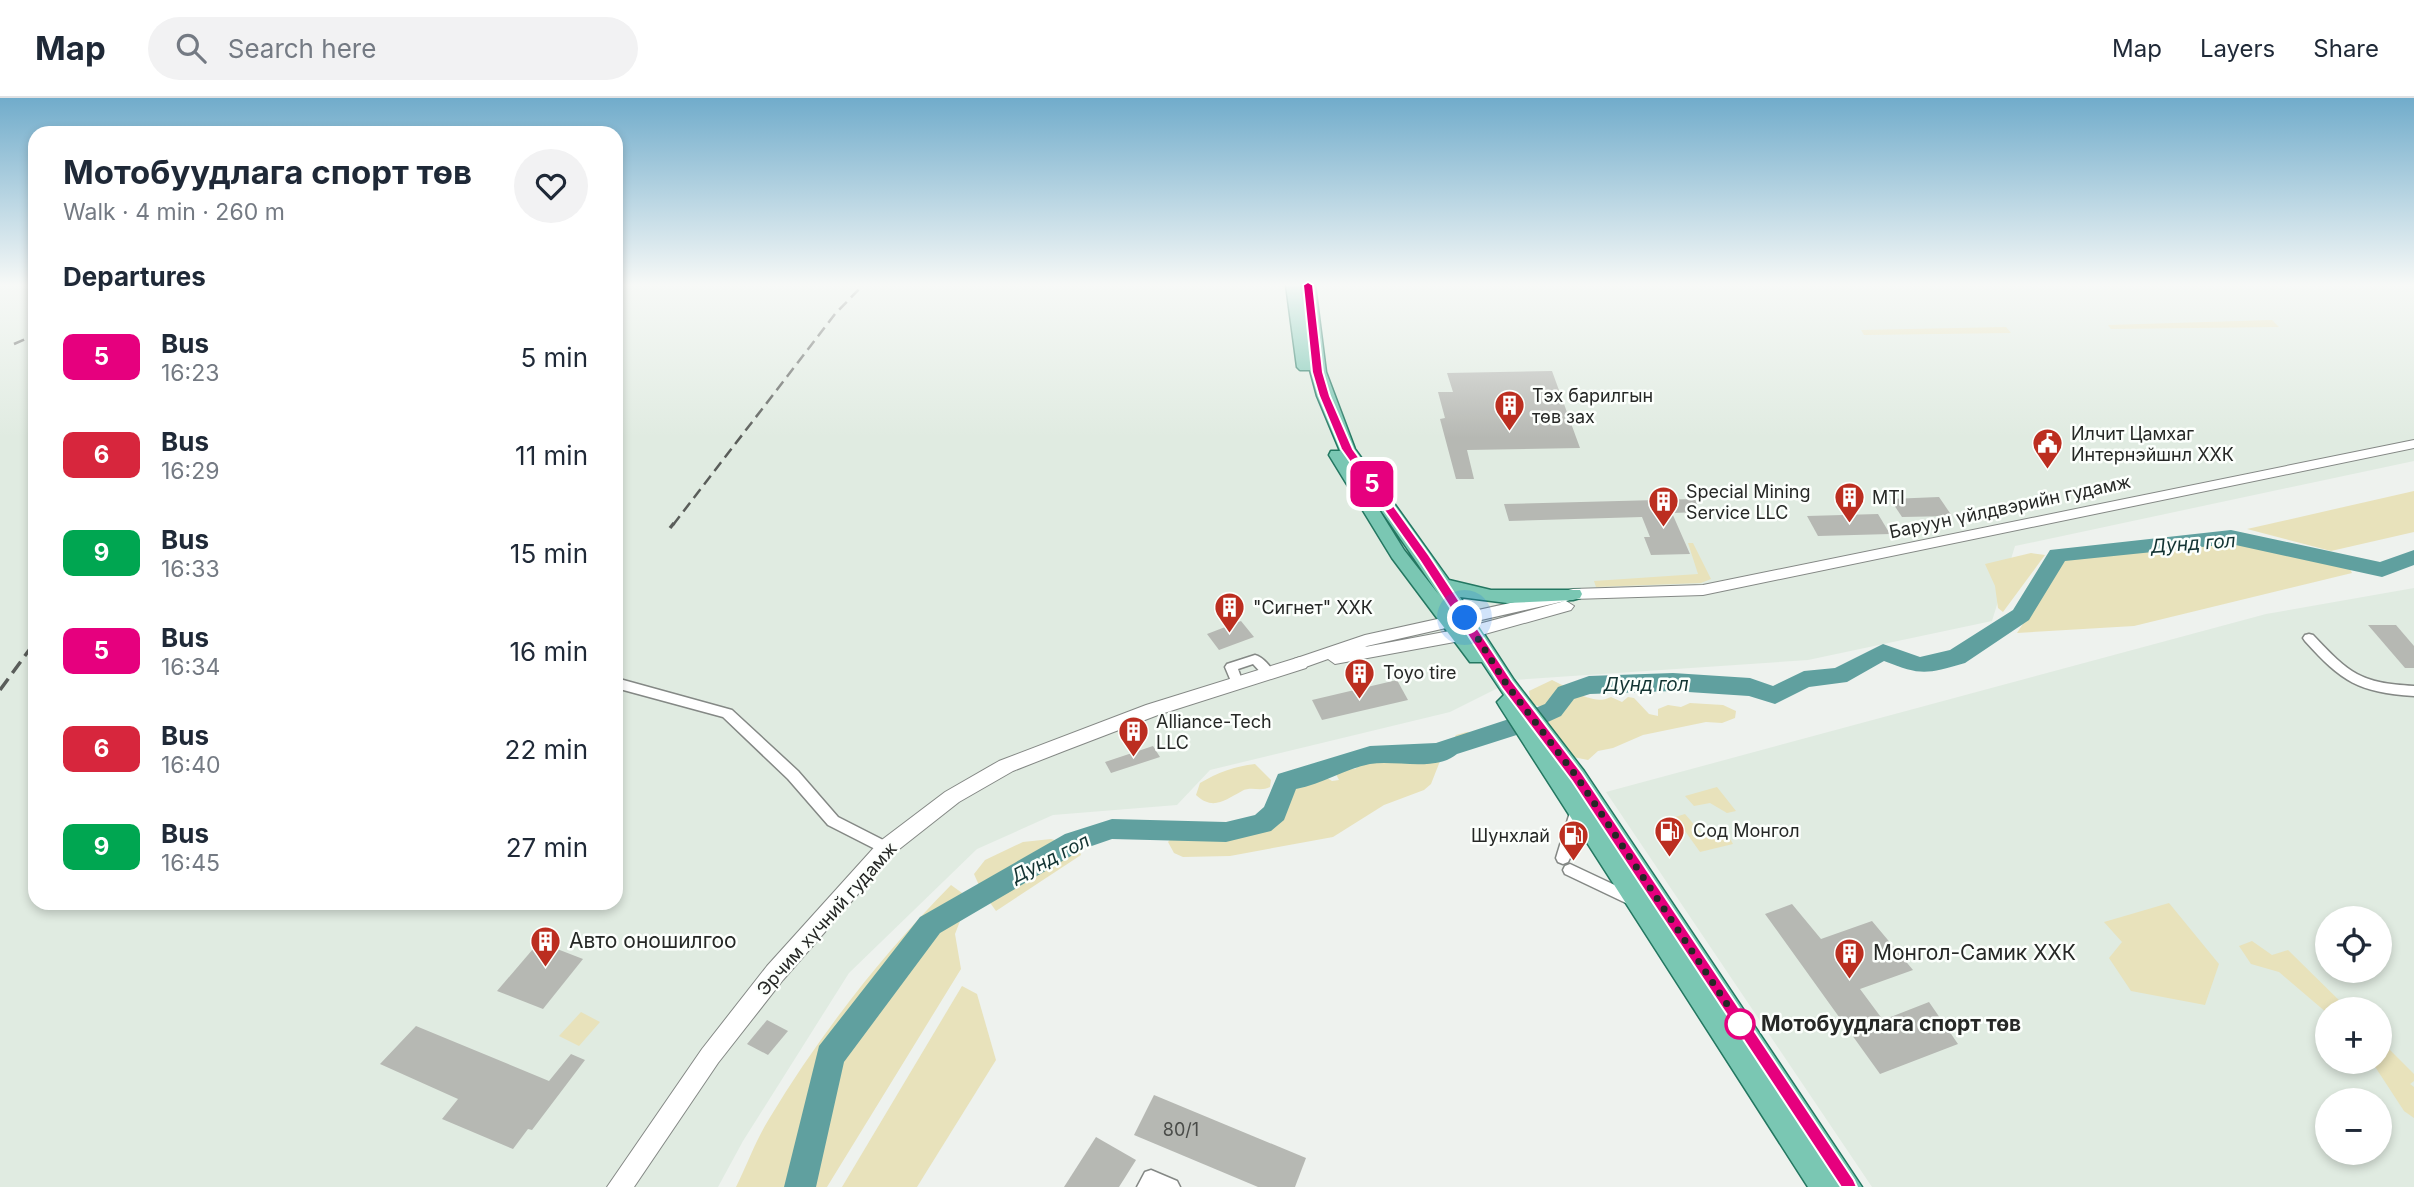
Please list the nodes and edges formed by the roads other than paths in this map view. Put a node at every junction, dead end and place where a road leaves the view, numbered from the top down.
1 (1300, 336) edge
2 (1314, 336) edge
3 (1318, 396) junction
4 (2414, 444) edge
5 (1443, 585) junction
6 (1573, 594) junction
7 (1612, 595) junction
8 (1462, 627) junction
9 (2309, 638) dead end
10 (1300, 663) joint
11 (623, 685) edge
12 (2414, 691) edge
13 (1567, 780) junction
14 (1578, 809) junction
15 (886, 848) junction
16 (1641, 904) junction
17 (620, 1187) edge
18 (1146, 1187) edge
19 (1171, 1187) edge
20 (1824, 1187) edge
21 (1848, 1187) edge

1 - 3 main road
2 - 3 main road
3 - 5 main road
3 - 8 main road
4 - 7 street, Баруун үйлдвэрийн гудамж
5 - 6 main road
5 - 8 main road
6 - 7 street, Баруун үйлдвэрийн гудамж
6 - 8 street, Баруун үйлдвэрийн гудамж
7 - 8 street, Баруун үйлдвэрийн гудамж
8 - 10 street, Эрчим хүчний гудамж
8 - 13 main road
9 - 12 street
10 - 15 main road, Эрчим хүчний гудамж
11 - 15 street
13 - 14 main road
13 - 21 main road
14 - 16 main road
14 - 16 street
15 - 17 main road, Эрчим хүчний гудамж
16 - 20 main road
18 - 19 street

